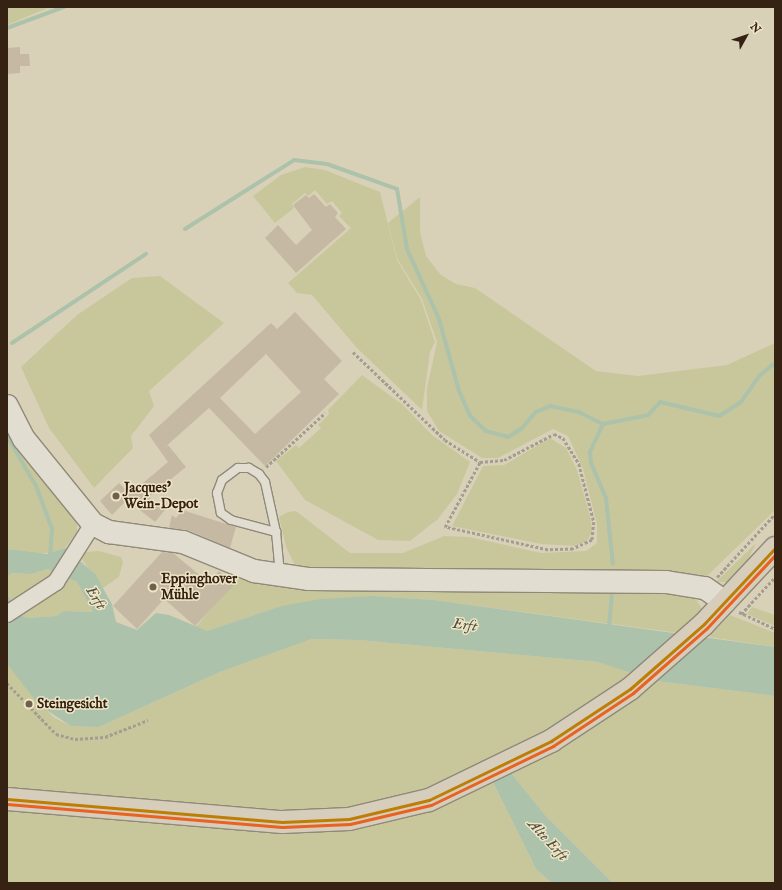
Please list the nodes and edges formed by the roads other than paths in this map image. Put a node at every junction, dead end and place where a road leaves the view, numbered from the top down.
1 (7, 406) edge
2 (93, 524) junction
3 (276, 532) junction
4 (775, 548) edge
5 (280, 576) junction
6 (733, 608) junction
7 (12, 612) edge
8 (7, 799) edge

1 - 2 main road
2 - 5 main road
2 - 7 street
3 - 3 lane
3 - 5 lane
4 - 6 main road
5 - 6 main road
6 - 8 main road

